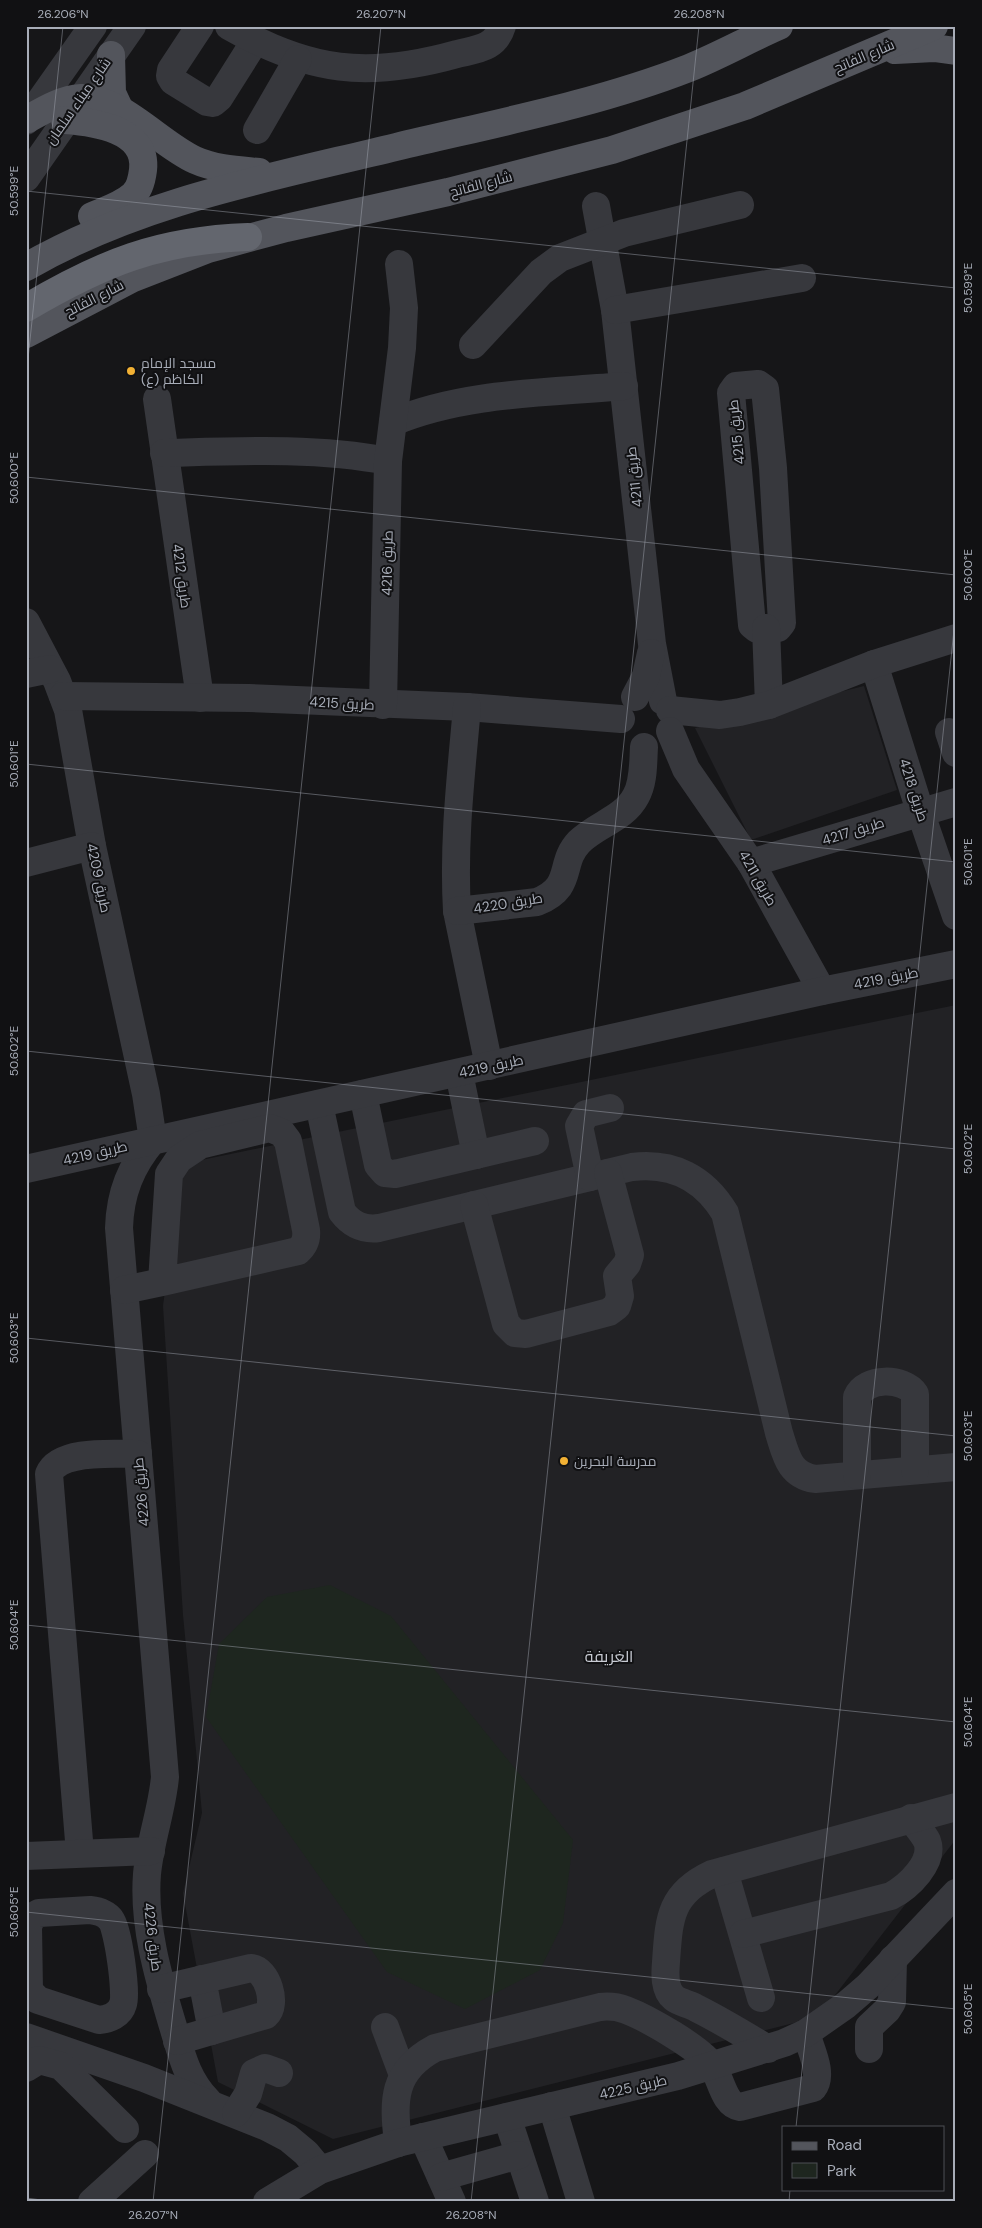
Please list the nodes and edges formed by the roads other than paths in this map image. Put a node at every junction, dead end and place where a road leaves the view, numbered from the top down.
1 (93, 26) edge
2 (132, 26) edge
3 (200, 26) edge
4 (229, 26) edge
5 (502, 26) edge
6 (779, 26) edge
7 (934, 26) edge
8 (255, 41) junction
9 (956, 51) edge
10 (873, 52) junction
11 (110, 55) junction
12 (298, 59) junction
13 (81, 98) junction
14 (120, 110) junction
15 (27, 120) edge
16 (64, 120) junction
17 (257, 130) dead end
18 (280, 174) junction
19 (26, 178) edge
20 (740, 205) dead end
21 (596, 206) dead end
22 (248, 237) junction
23 (602, 240) junction
24 (38, 261) edge
25 (399, 264) dead end
26 (802, 278) dead end
27 (26, 308) edge
28 (615, 310) junction
29 (26, 334) edge
30 (473, 345) dead end
31 (624, 386) junction
32 (157, 398) dead end
33 (393, 422) junction
34 (164, 453) junction
35 (388, 461) junction
36 (26, 622) edge
37 (766, 628) junction
38 (956, 638) edge
39 (652, 644) junction
40 (874, 664) junction
41 (38, 671) edge
42 (63, 696) junction
43 (200, 698) junction
44 (383, 705) junction
45 (769, 705) junction
46 (466, 707) junction
47 (628, 708) junction
48 (660, 727) junction
49 (956, 802) edge
50 (920, 811) junction
51 (92, 846) junction
52 (751, 862) junction
53 (26, 863) edge
54 (457, 911) junction
55 (956, 916) edge
56 (956, 964) edge
57 (822, 991) junction
58 (489, 1066) junction
59 (459, 1073) junction
60 (363, 1094) junction
61 (319, 1104) junction
62 (610, 1108) dead end
63 (153, 1140) junction
64 (535, 1141) dead end
65 (476, 1155) junction
66 (26, 1169) edge
67 (599, 1175) junction
68 (474, 1205) junction
69 (162, 1282) junction
70 (124, 1290) junction
71 (138, 1454) junction
72 (956, 1467) edge
73 (915, 1470) junction
74 (857, 1475) junction
75 (956, 1806) edge
76 (911, 1818) junction
77 (151, 1851) junction
78 (80, 1853) junction
79 (26, 1856) edge
80 (724, 1871) junction
81 (954, 1897) edge
82 (743, 1934) junction
83 (893, 1959) junction
84 (123, 1979) junction
85 (202, 1979) junction
86 (159, 1980) junction
87 (761, 1998) dead end
88 (385, 2026) dead end
89 (175, 2031) junction
90 (212, 2031) junction
91 (806, 2033) junction
92 (26, 2037) edge
93 (768, 2049) junction
94 (869, 2049) dead end
95 (712, 2066) junction
96 (26, 2068) edge
97 (279, 2073) dead end
98 (403, 2075) junction
99 (144, 2078) junction
100 (208, 2101) junction
101 (552, 2106) junction
102 (236, 2113) junction
103 (507, 2117) junction
104 (125, 2130) dead end
105 (411, 2140) junction
106 (145, 2154) dead end
107 (520, 2154) junction
108 (320, 2170) junction
109 (441, 2177) junction
110 (92, 2202) edge
111 (267, 2202) edge
112 (452, 2202) edge
113 (535, 2202) edge
114 (581, 2202) edge

1 - 15 street
2 - 11 street, شارع ميناء سلمان
3 - 8 street
4 - 8 street
5 - 12 street
6 - 18 main road
7 - 10 main road, شارع الفاتح
8 - 12 street
9 - 10 main road
10 - 22 main road, شارع الفاتح
11 - 13 street, شارع ميناء سلمان
11 - 14 main road
12 - 17 street
13 - 14 main road
13 - 15 main road
13 - 16 street, شارع ميناء سلمان
14 - 18 main road
16 - 19 street, شارع ميناء سلمان
16 - 24 main road
18 - 24 main road
20 - 23 street
21 - 23 street, طريق 4211
22 - 27 highway
22 - 29 main road, شارع الفاتح
23 - 28 street, طريق 4211
23 - 30 street
25 - 33 street, طريق 4216
26 - 28 street
28 - 31 street, طريق 4211
31 - 33 street
31 - 39 street, طريق 4211
32 - 34 street, طريق 4212
33 - 35 street, طريق 4216
34 - 35 street
34 - 43 street, طريق 4212
35 - 44 street, طريق 4216
36 - 41 street, طريق 4209
37 - 37 street, طريق 4215
37 - 45 street
38 - 40 street
39 - 47 street, طريق 4211
39 - 48 street, طريق 4211
40 - 45 street
40 - 50 street, طريق 4218
41 - 42 street, طريق 4209
42 - 43 street, طريق 4215
42 - 51 street, طريق 4209
43 - 44 street, طريق 4215
44 - 46 street, طريق 4215
45 - 48 street
46 - 47 street, طريق 4215
46 - 54 street, طريق 4220
47 - 48 street, طريق 4215
47 - 48 street
48 - 52 street, طريق 4211
48 - 54 street, طريق 4220
49 - 50 street, طريق 4217
50 - 52 street, طريق 4217
50 - 55 street, طريق 4218
51 - 53 street
51 - 63 street, طريق 4209
52 - 57 street, طريق 4211
54 - 58 street, طريق 4220
56 - 57 street, طريق 4219
57 - 58 street, طريق 4219
58 - 59 street, طريق 4219
59 - 60 street, طريق 4219
59 - 65 street
60 - 61 street, طريق 4219
60 - 65 street
61 - 63 street, طريق 4219
61 - 68 street
62 - 67 street
63 - 66 street, طريق 4219
63 - 70 street, طريق 4226
64 - 65 street
67 - 68 street
67 - 68 street
67 - 74 street
69 - 69 street
69 - 70 street
70 - 71 street, طريق 4226
71 - 77 street, طريق 4226
71 - 78 street
72 - 73 street
73 - 74 street
73 - 74 street
75 - 76 street
76 - 80 street
76 - 82 street
77 - 78 street
77 - 86 street, طريق 4226
78 - 79 street
80 - 82 street
80 - 93 street
81 - 83 street, طريق 4225
82 - 87 street
83 - 91 street, طريق 4225
83 - 94 street
84 - 84 street
84 - 86 street
85 - 86 street
85 - 90 street
85 - 90 street
86 - 89 street, طريق 4226
88 - 98 street
89 - 90 street
89 - 99 street, طريق 4226
89 - 100 street, طريق 4226
91 - 93 street, طريق 4225
91 - 95 street
92 - 99 street
93 - 95 street, طريق 4225
95 - 98 street
95 - 101 street, طريق 4225
96 - 104 street
97 - 102 street
98 - 105 street
99 - 100 street
100 - 102 street
101 - 103 street, طريق 4225
101 - 114 street
102 - 108 street
103 - 105 street, طريق 4225
103 - 107 street
105 - 108 street, طريق 4225
105 - 109 street
106 - 110 street
107 - 109 street
107 - 113 street
108 - 111 street, طريق 4225
109 - 112 street

